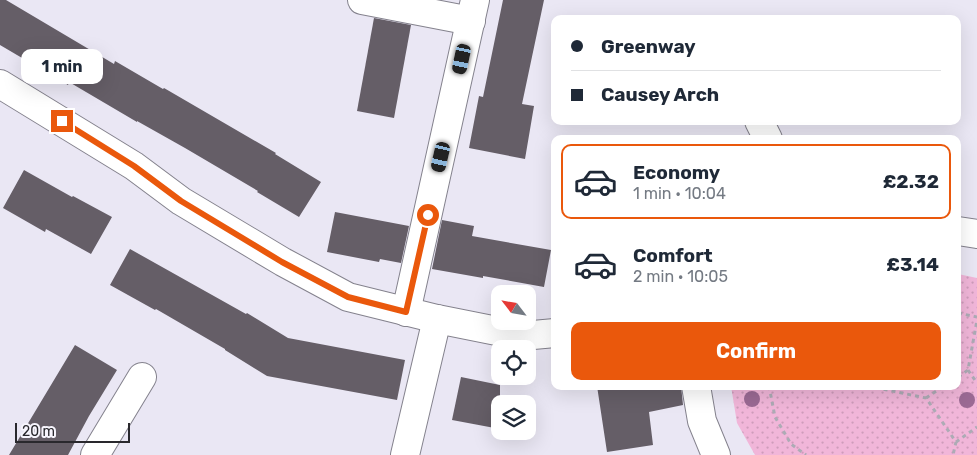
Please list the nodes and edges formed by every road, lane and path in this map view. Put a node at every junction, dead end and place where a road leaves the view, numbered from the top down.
1 (362, 0) edge
2 (473, 10) edge
3 (0, 84) edge
4 (961, 231) edge
5 (977, 234) edge
6 (406, 312) junction
7 (961, 314) edge
8 (977, 318) edge
9 (437, 319) junction
10 (551, 333) edge
11 (968, 370) junction
12 (961, 375) edge
13 (142, 378) dead end
14 (977, 383) edge
15 (697, 390) edge
16 (770, 390) edge
17 (887, 390) edge
18 (938, 390) edge
19 (926, 398) junction
20 (977, 427) edge
21 (956, 442) junction
22 (95, 455) edge
23 (405, 455) edge
24 (716, 455) edge
25 (806, 455) edge
26 (953, 455) edge

1 - 2 street
2 - 6 street
3 - 6 street
4 - 5 street
6 - 9 street
7 - 8 path
8 - 11 path
9 - 10 street
9 - 23 street
11 - 12 path
11 - 14 path
13 - 22 street
15 - 24 street
16 - 25 path
17 - 19 path
18 - 19 path
19 - 21 path
20 - 21 path
21 - 26 path

